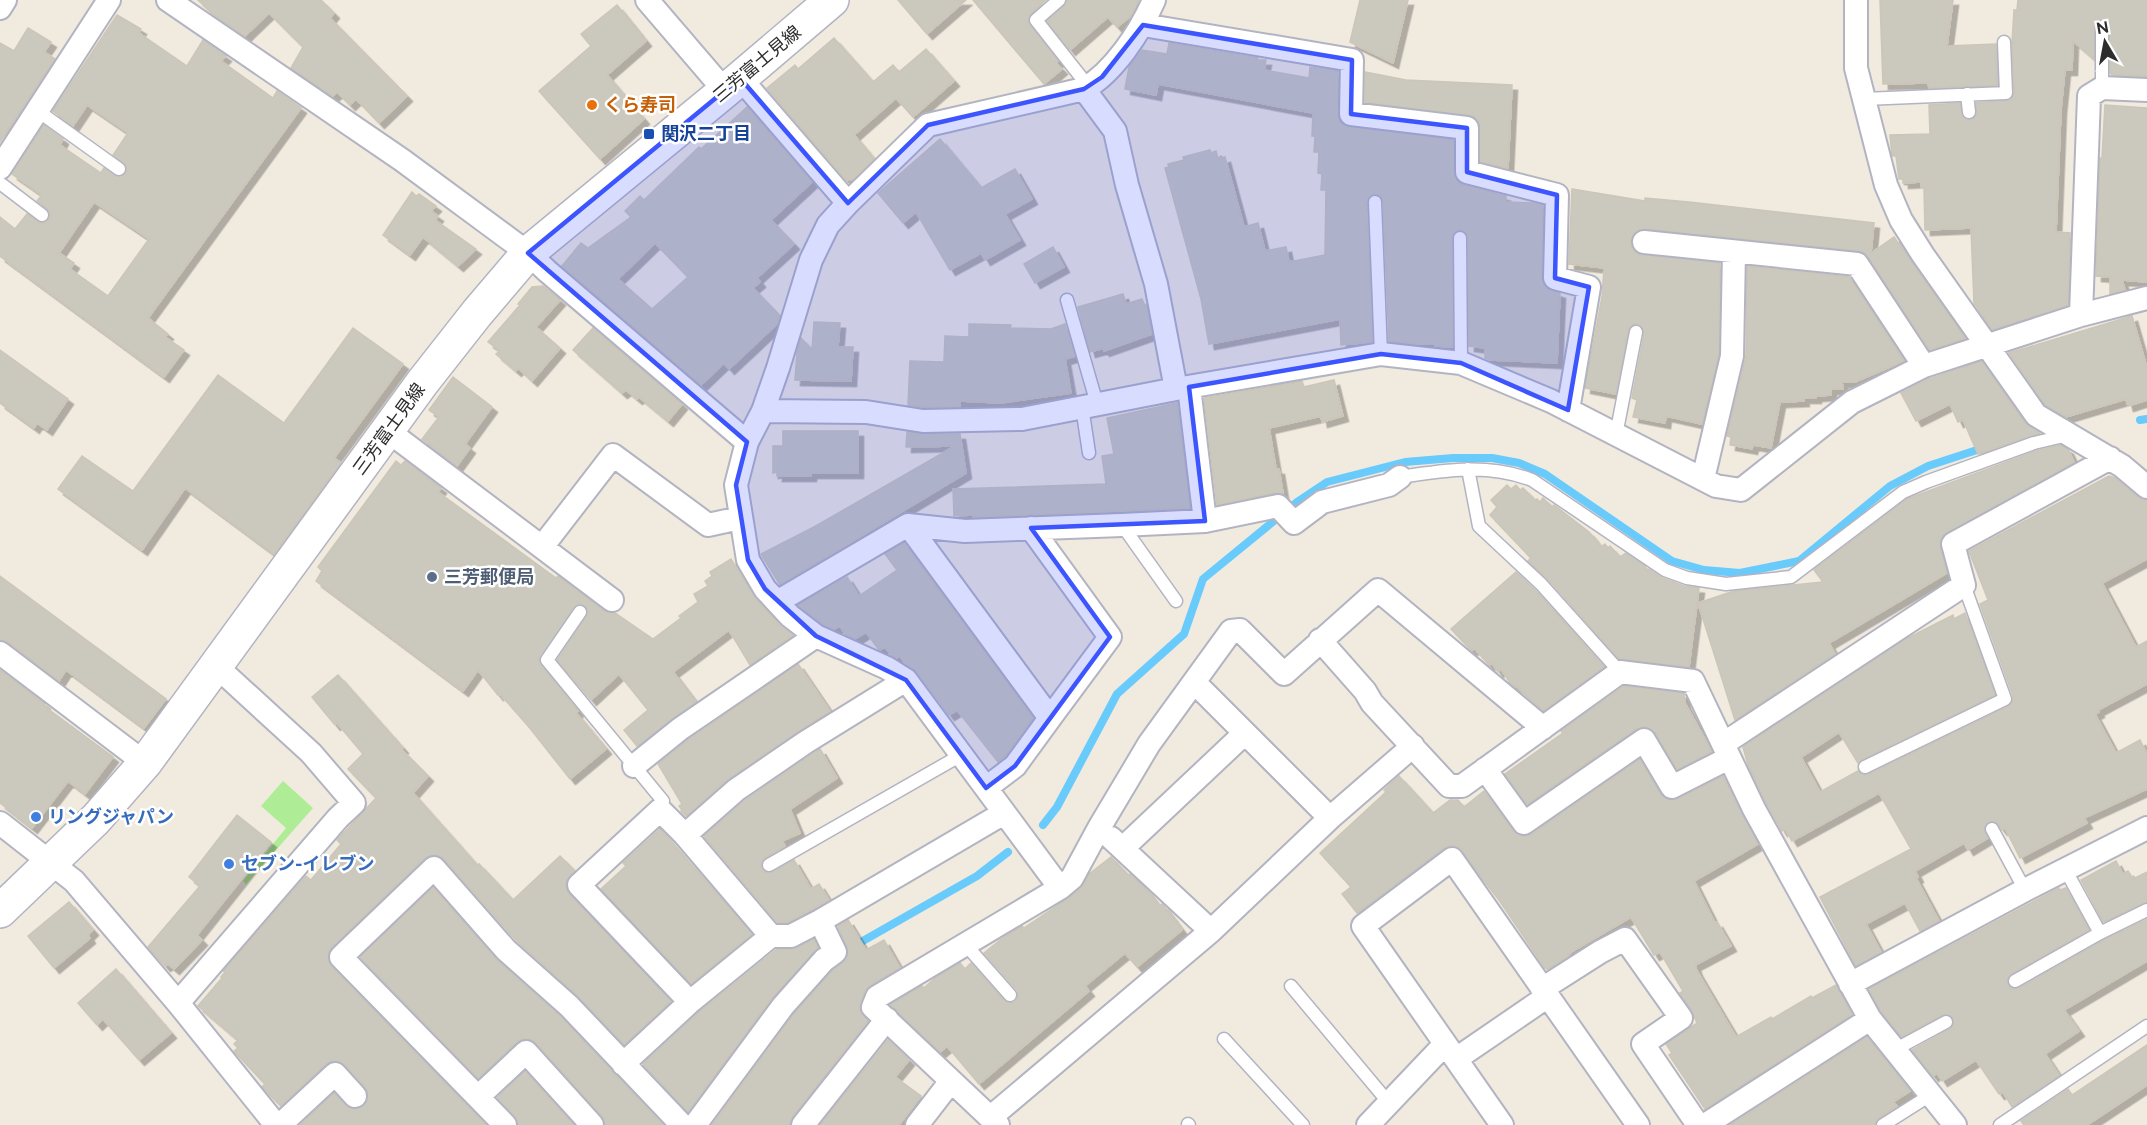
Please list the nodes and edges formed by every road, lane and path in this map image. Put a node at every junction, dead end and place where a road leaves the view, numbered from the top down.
1 (5, 0) edge
2 (109, 0) edge
3 (168, 0) edge
4 (647, 0) edge
5 (832, 0) edge
6 (1059, 0) edge
7 (1154, 0) edge
8 (1856, 0) edge
9 (0, 8) edge
10 (1143, 25) junction
11 (2102, 27) dead end
12 (2004, 42) dead end
13 (733, 85) junction
14 (1086, 88) junction
15 (2102, 88) junction
16 (2147, 90) edge
17 (1967, 94) junction
18 (1864, 99) junction
19 (38, 111) junction
20 (1969, 112) dead end
21 (0, 168) edge
22 (119, 169) dead end
23 (0, 183) edge
24 (1375, 201) dead end
25 (848, 203) junction
26 (42, 215) dead end
27 (1460, 238) dead end
28 (1644, 242) dead end
29 (1734, 252) junction
30 (528, 253) junction
31 (2147, 298) edge
32 (1067, 300) dead end
33 (2081, 315) junction
34 (1636, 332) dead end
35 (1987, 346) junction
36 (1381, 354) junction
37 (1461, 363) junction
38 (1924, 366) junction
39 (1182, 388) junction
40 (1089, 406) junction
41 (1568, 410) junction
42 (763, 411) junction
43 (388, 431) junction
44 (1616, 435) junction
45 (2069, 435) junction
46 (747, 442) junction
47 (1089, 453) dead end
48 (2110, 458) junction
49 (1468, 469) junction
50 (1400, 477) joint
51 (1703, 479) junction
52 (2147, 487) edge
53 (740, 518) junction
54 (1205, 521) junction
55 (908, 525) junction
56 (1122, 525) junction
57 (1031, 528) junction
58 (542, 547) junction
59 (1964, 585) junction
60 (612, 600) dead end
61 (1176, 601) dead end
62 (777, 602) junction
63 (580, 612) dead end
64 (816, 636) junction
65 (1320, 640) junction
66 (0, 653) edge
67 (215, 665) junction
68 (1620, 672) junction
69 (906, 680) junction
70 (1194, 682) junction
71 (1050, 718) junction
72 (1542, 728) junction
73 (1245, 733) junction
74 (1413, 747) junction
75 (1726, 751) junction
76 (963, 754) junction
77 (145, 763) junction
78 (634, 765) junction
79 (1865, 767) dead end
80 (1485, 769) junction
81 (986, 788) junction
82 (660, 810) junction
83 (1004, 813) junction
84 (1330, 818) junction
85 (0, 823) edge
86 (1099, 828) junction
87 (2147, 828) edge
88 (1992, 829) dead end
89 (685, 835) junction
90 (1123, 848) junction
91 (52, 863) junction
92 (769, 865) dead end
93 (2066, 869) junction
94 (1060, 888) junction
95 (2025, 890) junction
96 (2147, 910) edge
97 (0, 911) edge
98 (820, 921) junction
99 (1211, 931) junction
100 (2100, 933) junction
101 (771, 936) junction
102 (965, 944) junction
103 (2015, 981) dead end
104 (1850, 984) junction
105 (1291, 986) dead end
106 (1545, 992) junction
107 (1010, 996) dead end
108 (690, 1002) junction
109 (178, 1003) junction
110 (1870, 1019) junction
111 (887, 1020) junction
112 (1946, 1022) dead end
113 (2147, 1026) edge
114 (1224, 1039) dead end
115 (1896, 1049) junction
116 (1450, 1052) junction
117 (623, 1064) junction
118 (951, 1081) junction
119 (1932, 1094) junction
120 (355, 1096) dead end
121 (479, 1096) junction
122 (1389, 1103) junction
123 (995, 1121) edge
124 (278, 1125) edge
125 (505, 1125) edge
126 (592, 1125) edge
127 (682, 1125) edge
128 (695, 1125) edge
129 (803, 1125) edge
130 (917, 1125) edge
131 (1303, 1125) edge
132 (1368, 1125) edge
133 (1502, 1125) edge
134 (1638, 1125) edge
135 (1698, 1125) edge
136 (1706, 1125) edge
137 (1883, 1125) edge
138 (1955, 1125) edge
139 (2000, 1125) edge

1 - 9 street
2 - 19 street
3 - 30 street
4 - 13 street
5 - 13 main road, 三芳富士見線
6 - 14 lane
7 - 10 street
8 - 18 street
10 - 14 street
10 - 41 street
11 - 15 lane
12 - 17 lane
13 - 25 street
13 - 30 main road, 三芳富士見線
14 - 25 street
14 - 39 street
15 - 16 street
15 - 33 street
17 - 18 lane
17 - 20 lane
18 - 35 street
19 - 21 street
19 - 22 lane
23 - 26 lane
24 - 36 lane
25 - 42 street
27 - 37 lane
28 - 29 street
29 - 38 street
29 - 51 street
30 - 43 main road, 三芳富士見線
30 - 46 street
31 - 33 street
32 - 40 lane
33 - 35 street
34 - 44 lane
35 - 38 street
35 - 45 street
36 - 37 street
36 - 39 street
37 - 41 street
38 - 51 street
39 - 40 street
39 - 54 street
40 - 42 street
40 - 47 lane
41 - 44 street
42 - 46 street
43 - 58 street
43 - 67 main road, 三芳富士見線
44 - 51 street
45 - 48 street
45 - 49 lane
46 - 53 street
48 - 52 street
48 - 59 street
49 - 50 lane
49 - 68 lane
50 - 54 street
53 - 58 street
53 - 62 street
54 - 56 street
55 - 57 street
55 - 62 street
55 - 71 street
56 - 57 street
56 - 61 lane
57 - 71 street
58 - 60 street
59 - 75 street
59 - 79 lane
62 - 64 street
63 - 78 lane
64 - 69 street
64 - 78 street
65 - 70 street
65 - 72 street
65 - 74 street
66 - 77 street
67 - 77 main road, 三芳富士見線
67 - 109 street
68 - 72 street
68 - 75 street
69 - 76 street
69 - 89 street
70 - 73 street
70 - 86 street
71 - 81 street
72 - 80 street
73 - 84 street
73 - 90 street
74 - 80 street
74 - 84 street
75 - 80 street
75 - 104 street
76 - 81 street
76 - 92 lane
77 - 91 main road, 三芳富士見線
78 - 82 lane
81 - 83 street
82 - 89 street
82 - 108 street
83 - 94 street
83 - 98 street
84 - 99 street
85 - 91 street
86 - 90 street
86 - 94 street
87 - 93 street
88 - 95 lane
89 - 101 street
90 - 99 street
91 - 97 main road, 三芳富士見線
91 - 109 street
93 - 95 street
93 - 100 lane
94 - 102 street
95 - 104 street
96 - 100 lane
98 - 101 street
98 - 128 street
99 - 123 street
100 - 103 lane
101 - 108 street
102 - 107 lane
102 - 111 street
104 - 110 street
105 - 122 lane
106 - 116 street
106 - 116 street
106 - 134 street
106 - 135 street
108 - 117 street
109 - 124 street
110 - 115 street
110 - 136 street
111 - 118 street
111 - 129 street
112 - 115 lane
113 - 139 lane
114 - 131 lane
115 - 119 street
116 - 122 street
116 - 133 street
117 - 121 street
117 - 127 street
118 - 123 street
118 - 130 street
119 - 137 lane
119 - 138 street
120 - 124 street
121 - 125 street
121 - 126 street
122 - 132 street

